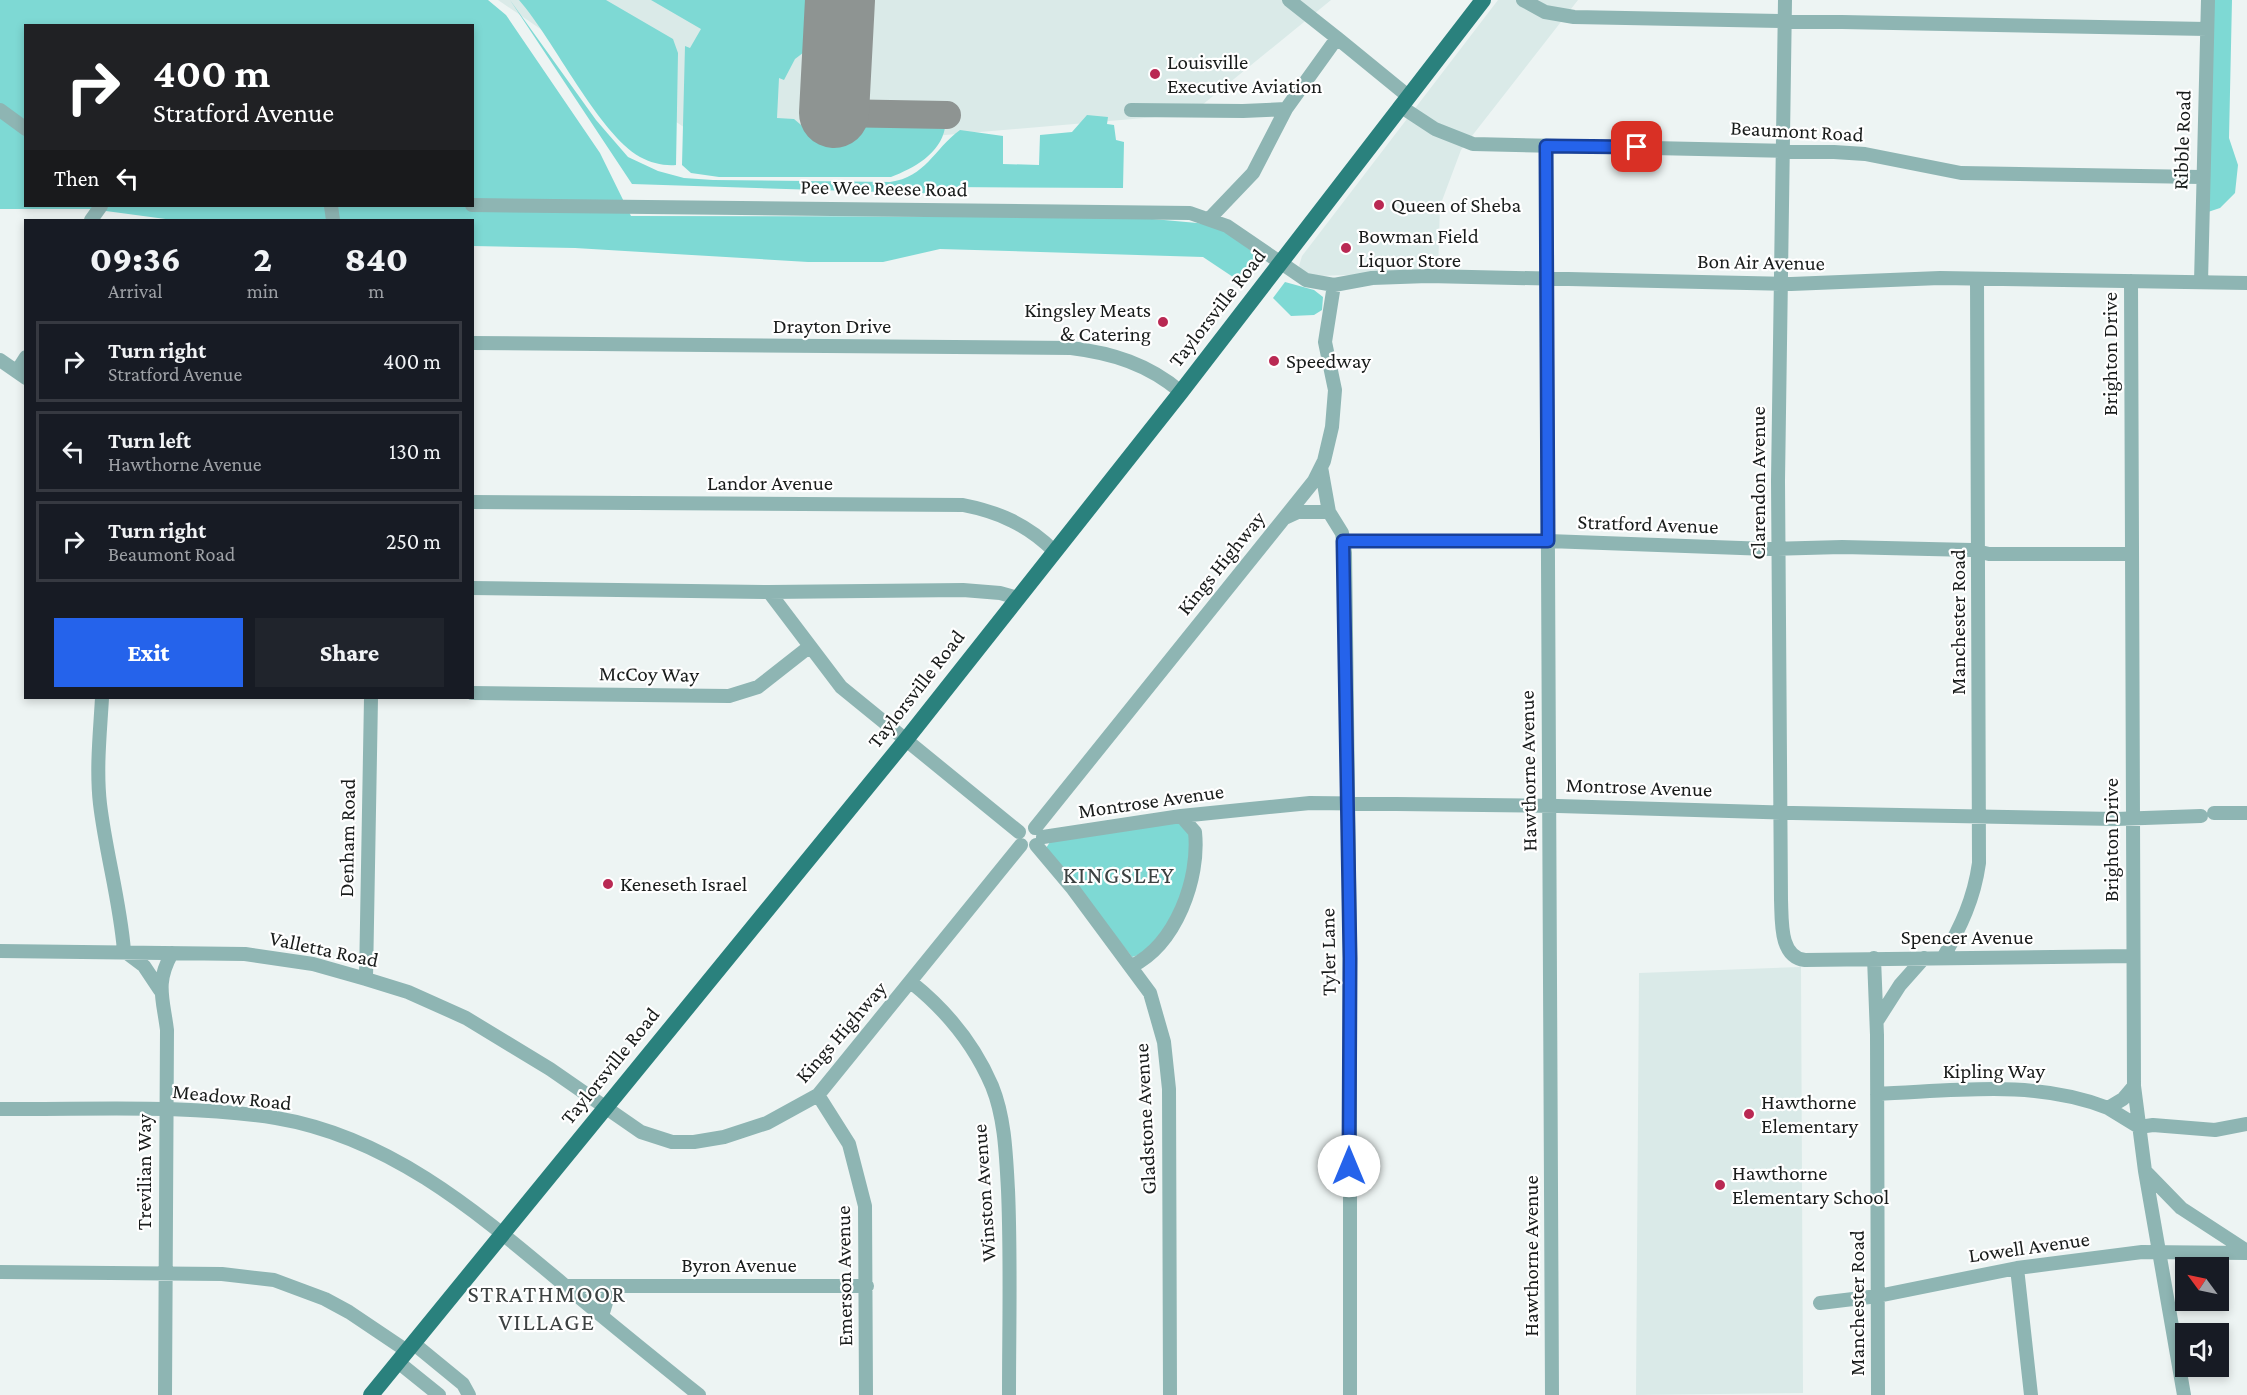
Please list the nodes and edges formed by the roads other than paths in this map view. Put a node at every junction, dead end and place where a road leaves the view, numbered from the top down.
1 (1289, 0) edge
2 (1483, 0) edge
3 (1523, 0) edge
4 (1785, 0) edge
5 (2208, 0) edge
6 (1785, 21) junction
7 (2207, 29) junction
8 (1337, 38) junction
9 (1404, 101) junction
10 (1286, 109) junction
11 (0, 110) edge
12 (1131, 110) dead end
13 (24, 128) edge
14 (1546, 146) junction
15 (1782, 150) junction
16 (2201, 177) junction
17 (474, 205) edge
18 (1210, 218) junction
19 (1281, 262) junction
20 (1546, 278) junction
21 (1977, 279) junction
22 (2131, 282) junction
23 (2201, 282) junction
24 (1779, 283) junction
25 (2247, 283) edge
26 (1334, 285) junction
27 (474, 343) edge
28 (0, 360) edge
29 (21, 374) edge
30 (1180, 392) junction
31 (1321, 467) junction
32 (474, 502) edge
33 (1329, 512) junction
34 (1285, 518) junction
35 (1343, 541) junction
36 (1548, 541) junction
37 (1780, 549) junction
38 (1054, 551) junction
39 (1978, 551) junction
40 (2131, 554) junction
41 (474, 588) edge
42 (769, 592) junction
43 (1018, 598) junction
44 (809, 646) junction
45 (474, 693) edge
46 (102, 699) edge
47 (371, 699) edge
48 (905, 741) junction
49 (1346, 803) junction
50 (1548, 806) junction
51 (1209, 813) junction
52 (1781, 813) junction
53 (2247, 813) edge
54 (1980, 815) junction
55 (1181, 816) junction
56 (2132, 818) junction
57 (1196, 832) junction
58 (1038, 837) junction
59 (1020, 839) junction
60 (0, 951) edge
61 (124, 951) junction
62 (172, 953) junction
63 (2133, 957) junction
64 (1874, 958) junction
65 (1924, 958) junction
66 (1944, 958) junction
67 (1800, 959) joint
68 (1131, 966) junction
69 (366, 979) junction
70 (912, 983) junction
71 (161, 991) junction
72 (1877, 1021) junction
73 (2134, 1086) junction
74 (1877, 1094) junction
75 (818, 1095) junction
76 (605, 1108) junction
77 (2108, 1108) junction
78 (0, 1109) edge
79 (166, 1111) junction
80 (2247, 1124) edge
81 (2139, 1127) junction
82 (2145, 1171) junction
83 (502, 1233) junction
84 (2159, 1252) junction
85 (2247, 1252) edge
86 (2017, 1268) junction
87 (0, 1272) edge
88 (165, 1273) junction
89 (565, 1286) junction
90 (611, 1286) junction
91 (867, 1286) junction
92 (1878, 1296) junction
93 (1820, 1303) dead end
94 (602, 1316) junction
95 (406, 1352) junction
96 (165, 1395) edge
97 (370, 1395) edge
98 (439, 1395) edge
99 (470, 1395) edge
100 (699, 1395) edge
101 (866, 1395) edge
102 (1009, 1395) edge
103 (1170, 1395) edge
104 (1350, 1395) edge
105 (1552, 1395) edge
106 (1878, 1395) edge
107 (2031, 1395) edge
108 (2184, 1395) edge

1 - 8 street, Beaumont Road
2 - 9 main road, Taylorsville Road
3 - 6 street
4 - 6 street, Clarendon Avenue
5 - 7 street, Ribble Road
6 - 7 street
6 - 15 street, Clarendon Avenue
7 - 16 street, Ribble Road
8 - 9 street, Beaumont Road
8 - 10 street
9 - 14 street, Beaumont Road
9 - 19 main road, Taylorsville Road
10 - 12 street
10 - 18 street
11 - 13 street
14 - 15 street, Beaumont Road
14 - 20 street, Hawthorne Avenue
15 - 16 street, Beaumont Road
15 - 24 street, Clarendon Avenue
16 - 23 street, Ribble Road
17 - 18 street, Pee Wee Reese Road
18 - 19 street, Pee Wee Reese Road
19 - 26 street, Bon Air Avenue
19 - 30 main road, Taylorsville Road
20 - 24 street, Bon Air Avenue
20 - 26 street, Bon Air Avenue
20 - 36 street, Hawthorne Avenue
21 - 22 street, Bon Air Avenue
21 - 24 street, Bon Air Avenue
21 - 39 street, Manchester Road
22 - 23 street, Bon Air Avenue
22 - 40 street, Brighton Drive
23 - 25 street, Bon Air Avenue
24 - 37 street, Clarendon Avenue
26 - 31 street, Kings Highway
27 - 30 street, Drayton Drive
28 - 29 street
30 - 38 main road, Taylorsville Road
31 - 33 street, Tyler Lane
31 - 34 street, Kings Highway
32 - 38 street, Landor Avenue
33 - 34 street
33 - 35 street, Tyler Lane
34 - 58 street, Kings Highway
35 - 36 street, Stratford Avenue
35 - 49 street, Tyler Lane
36 - 37 street, Stratford Avenue
36 - 50 street, Hawthorne Avenue
37 - 39 street, Stratford Avenue
37 - 52 street, Clarendon Avenue
38 - 43 main road, Taylorsville Road
39 - 40 street, Stratford Avenue
39 - 54 street, Manchester Road
40 - 56 street, Brighton Drive
41 - 42 street
42 - 43 street
42 - 44 street
43 - 48 main road, Taylorsville Road
44 - 45 street, McCoy Way
44 - 48 street
46 - 61 street
47 - 69 street, Denham Road
48 - 59 street
48 - 76 main road, Taylorsville Road
49 - 50 street, Montrose Avenue
49 - 51 street, Montrose Avenue
49 - 104 street, Tyler Lane
50 - 52 street, Montrose Avenue
50 - 105 street, Hawthorne Avenue
51 - 55 street, Montrose Avenue
51 - 57 street
52 - 54 street, Montrose Avenue
52 - 67 street, Clarendon Avenue
53 - 56 street, Montrose Avenue
54 - 56 street, Montrose Avenue
54 - 66 street, Manchester Road
55 - 57 street
55 - 58 street, Montrose Avenue
56 - 63 street, Brighton Drive
57 - 68 street
58 - 59 street, Montrose Avenue
58 - 68 street, Gladstone Avenue
59 - 70 street, Kings Highway
60 - 61 street, Valletta Road
61 - 62 street, Valletta Road
61 - 71 street
62 - 69 street, Valletta Road
62 - 71 street, Trevilian Way
63 - 66 street, Spencer Avenue
63 - 73 street, Brighton Drive
64 - 65 street, Spencer Avenue
64 - 67 street, Spencer Avenue
64 - 72 street, Manchester Road
65 - 66 street, Spencer Avenue
65 - 72 street
68 - 103 street, Gladstone Avenue
69 - 76 street, Valletta Road
70 - 75 street, Kings Highway
70 - 102 street, Winston Avenue
71 - 79 street, Trevilian Way
72 - 74 street, Manchester Road
73 - 77 street
73 - 81 street, Brighton Drive
74 - 77 street, Kipling Way
74 - 92 street, Manchester Road
75 - 76 street, Kings Highway
75 - 91 street, Emerson Avenue
76 - 83 main road, Taylorsville Road
77 - 81 street, Kipling Way
78 - 79 street, Meadow Road
79 - 83 street, Meadow Road
79 - 88 street, Trevilian Way
80 - 81 street
81 - 82 street, Brighton Drive
82 - 84 street, Brighton Drive
82 - 85 street, Lowell Avenue
83 - 89 street, Meadow Road
83 - 95 main road, Taylorsville Road
84 - 85 street, Lowell Avenue
84 - 86 street, Lowell Avenue
84 - 108 street, Brighton Drive
86 - 92 street, Lowell Avenue
86 - 107 street
87 - 88 street
88 - 95 street
88 - 96 street, Trevilian Way
89 - 90 street, Byron Avenue
89 - 94 street, Meadow Road
90 - 91 street, Byron Avenue
90 - 94 street
91 - 101 street, Emerson Avenue
92 - 93 street, Lowell Avenue
92 - 106 street, Manchester Road
94 - 100 street, Meadow Road
95 - 97 main road, Taylorsville Road
95 - 98 street
95 - 99 street

